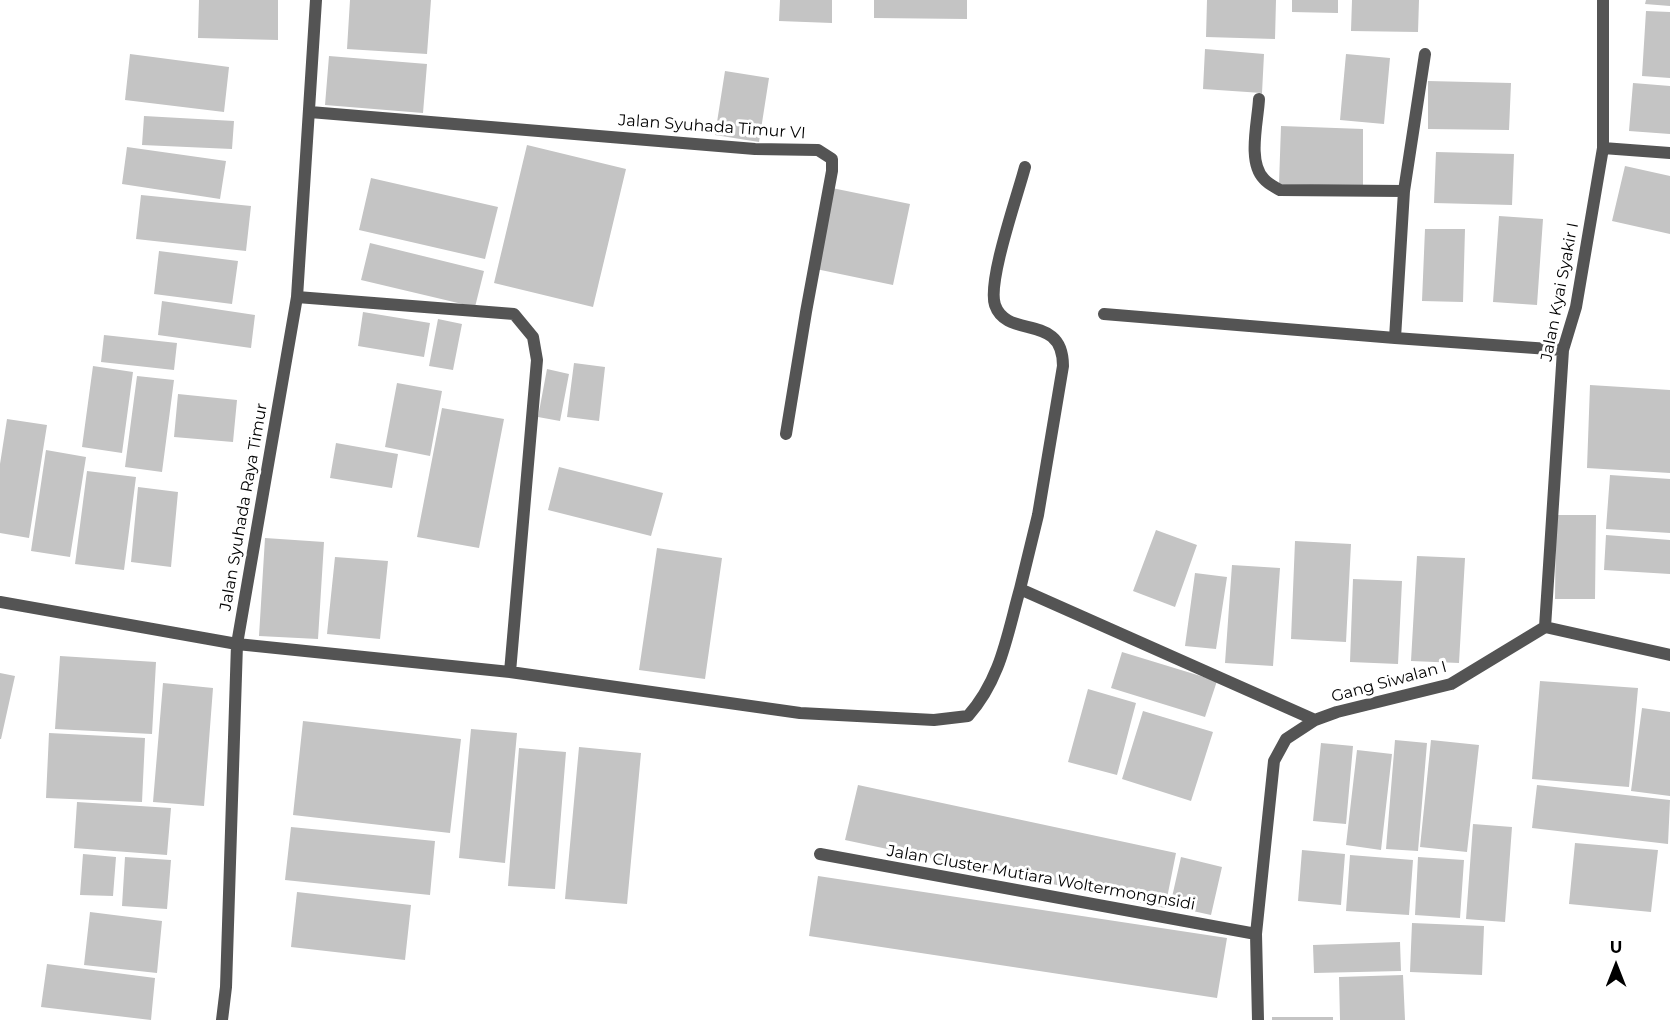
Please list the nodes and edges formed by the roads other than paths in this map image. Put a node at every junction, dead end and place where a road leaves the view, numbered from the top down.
1 (316, 0) edge
2 (1603, 0) edge
3 (1425, 54) dead end
4 (1260, 99) dead end
5 (310, 112) junction
6 (1603, 148) junction
7 (1670, 153) edge
8 (1025, 167) dead end
9 (1404, 191) junction
10 (297, 297) junction
11 (1104, 314) dead end
12 (1395, 338) junction
13 (1563, 350) junction
14 (786, 434) dead end
15 (1020, 589) junction
16 (0, 602) edge
17 (1545, 627) junction
18 (237, 644) junction
19 (1670, 655) edge
20 (510, 672) junction
21 (1315, 720) junction
22 (820, 854) dead end
23 (1256, 934) junction
24 (222, 1020) edge
25 (1258, 1020) edge

1 - 5 street, Jalan Syuhada Raya Timur
2 - 6 street, Jalan Kyai Syakir I
3 - 9 street
4 - 9 street
5 - 10 street, Jalan Syuhada Raya Timur
5 - 14 street, Jalan Syuhada Timur VI
6 - 7 street
6 - 13 street, Jalan Kyai Syakir I
8 - 15 street
9 - 12 street
10 - 18 street, Jalan Syuhada Raya Timur
10 - 20 street
11 - 12 street
12 - 13 street
13 - 17 street, Jalan Kyai Syakir I
15 - 20 street
15 - 21 street
16 - 18 street
17 - 19 street
17 - 21 street, Gang Siwalan I
18 - 20 street
18 - 24 street, Jalan Syuhada Raya Timur
21 - 23 street, Gang Siwalan I
22 - 23 street, Jalan Cluster Mutiara Woltermongnsidi
23 - 25 street, Gang Siwalan I

